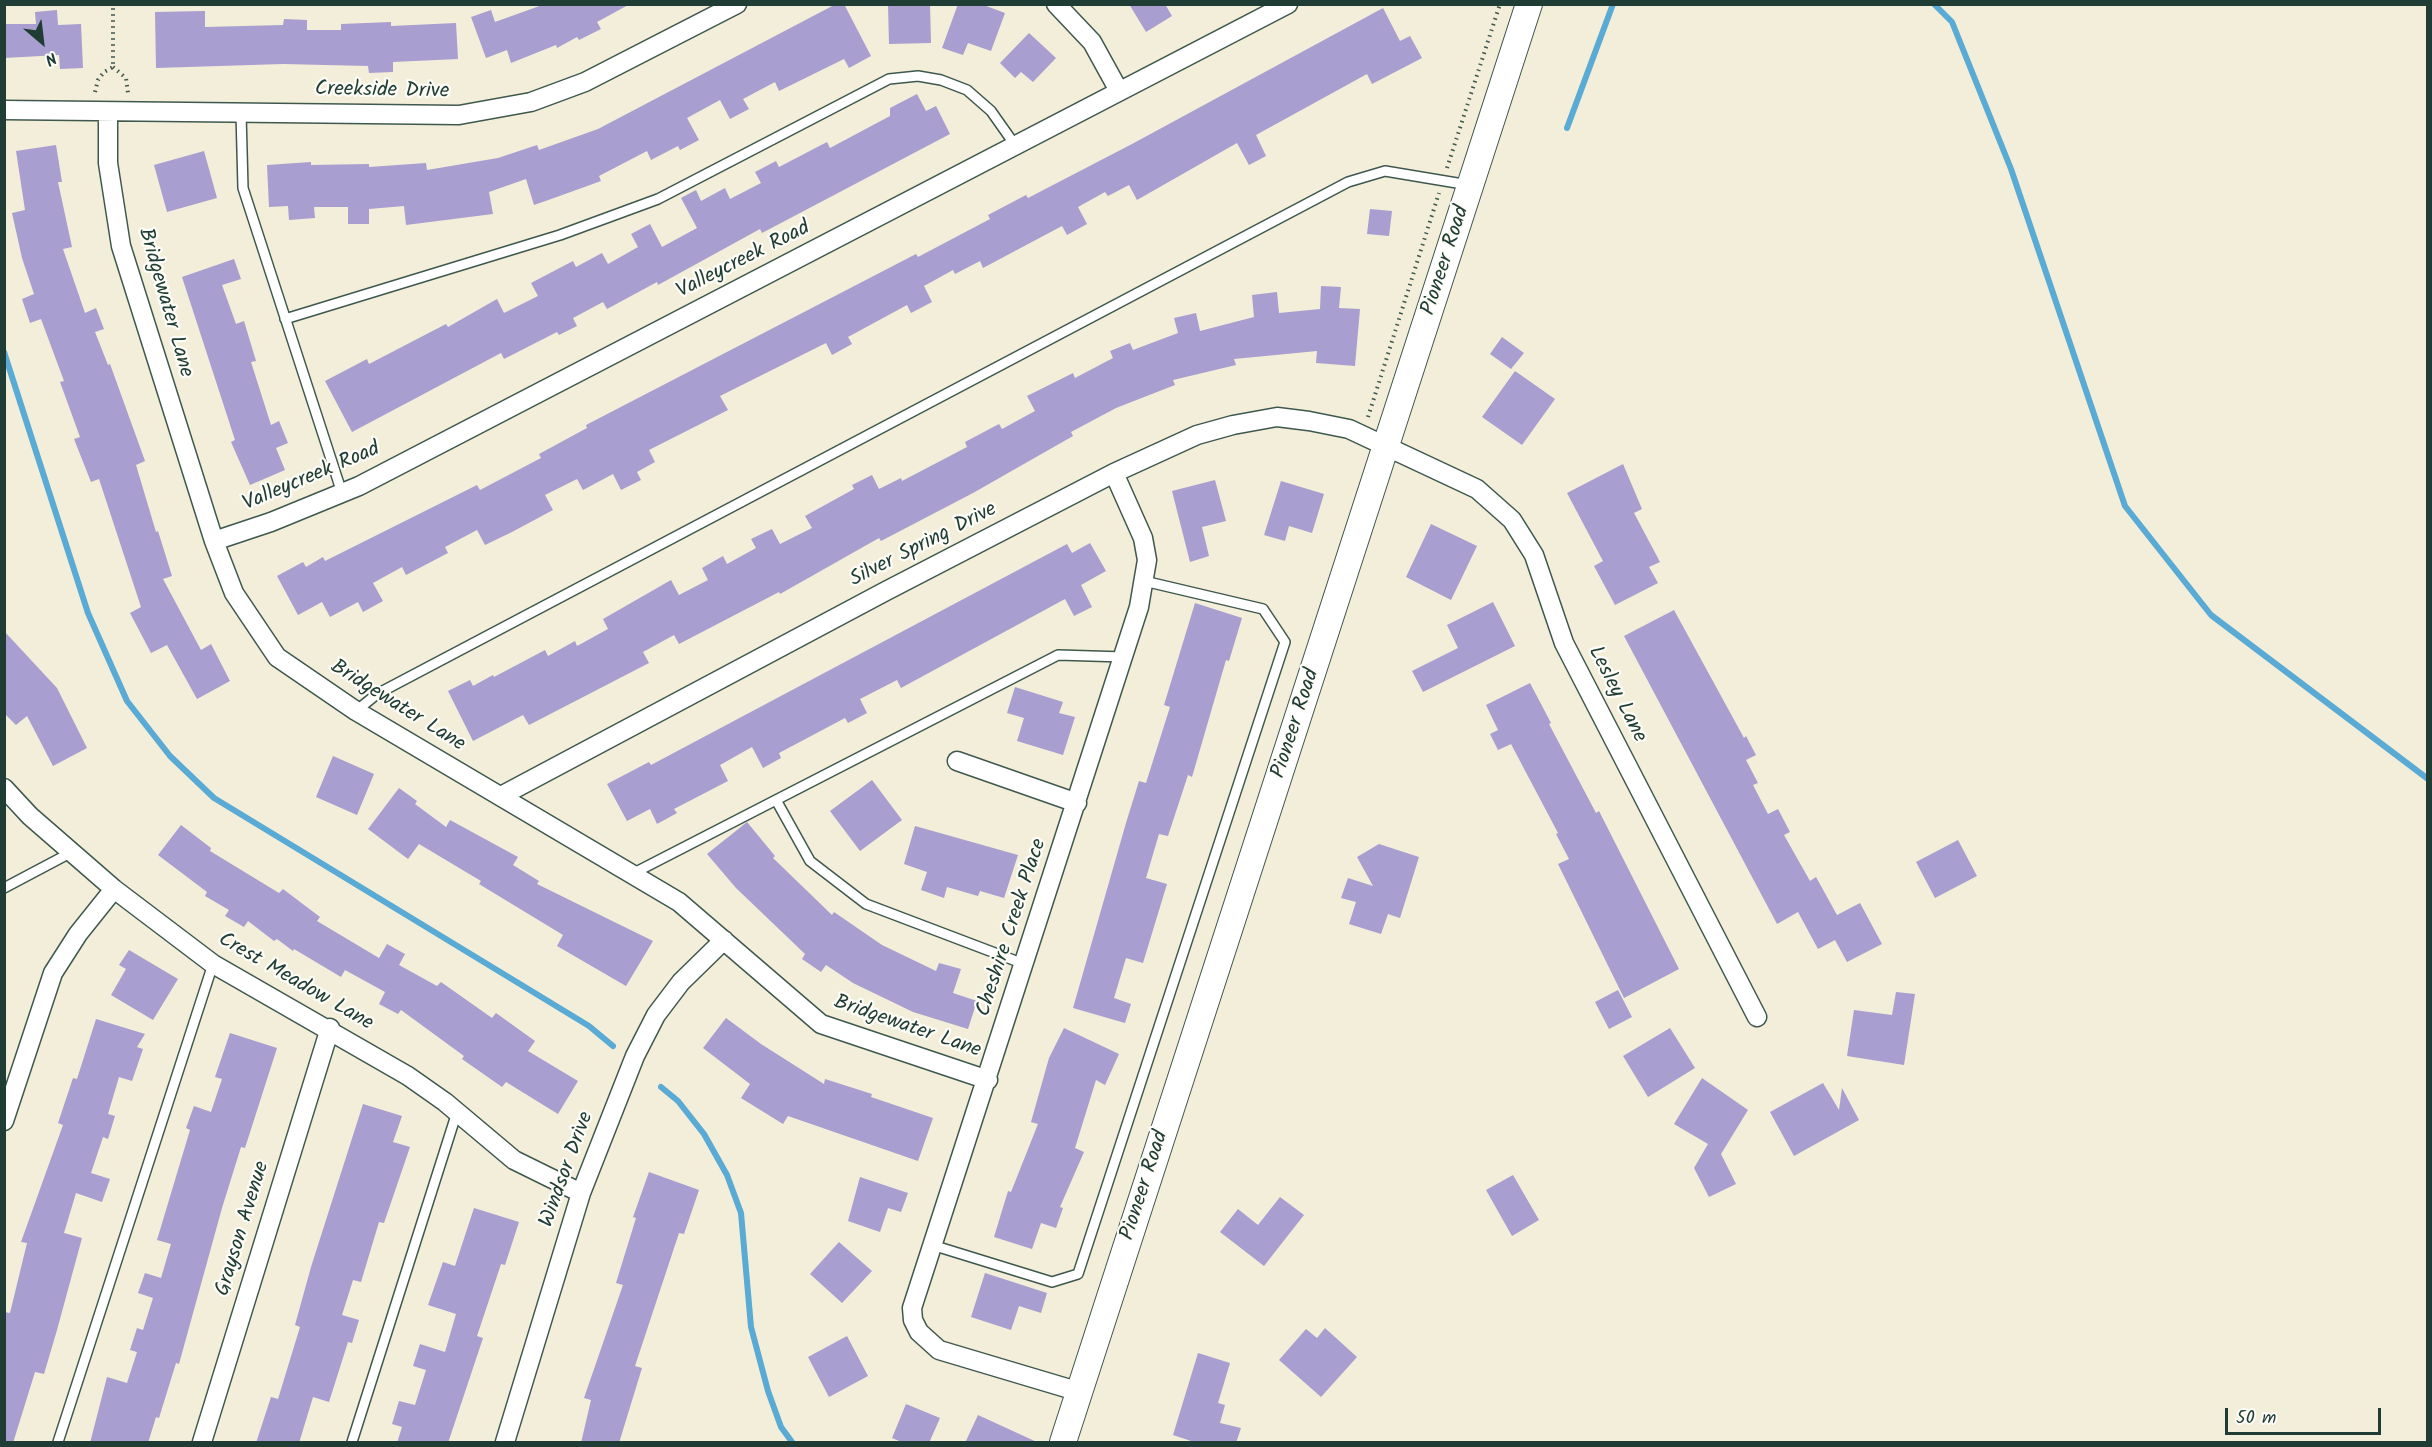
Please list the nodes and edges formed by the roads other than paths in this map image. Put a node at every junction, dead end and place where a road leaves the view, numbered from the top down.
1 (737, 4) edge
2 (1056, 4) edge
3 (1288, 4) edge
4 (1529, 4) edge
5 (1119, 91) junction
6 (4, 110) edge
7 (108, 112) junction
8 (241, 113) junction
9 (1015, 146) junction
10 (1471, 186) junction
11 (285, 319) junction
12 (1386, 448) junction
13 (1114, 473) junction
14 (342, 493) junction
15 (214, 541) junction
16 (1144, 581) junction
17 (1124, 657) junction
18 (356, 711) junction
19 (957, 761) dead end
20 (4, 788) edge
21 (501, 796) junction
22 (776, 800) junction
23 (1077, 803) junction
24 (72, 852) junction
25 (632, 874) junction
26 (4, 888) edge
27 (114, 889) junction
28 (724, 940) junction
29 (213, 964) junction
30 (1025, 965) junction
31 (1757, 1017) dead end
32 (330, 1028) junction
33 (988, 1080) junction
34 (457, 1113) junction
35 (4, 1121) edge
36 (581, 1193) junction
37 (932, 1245) junction
38 (1080, 1392) junction
39 (58, 1443) edge
40 (202, 1443) edge
41 (352, 1443) edge
42 (505, 1443) edge
43 (1063, 1443) edge

1 - 8 street, Creekside Drive
2 - 5 street
3 - 5 street, Valleycreek Road
4 - 10 main road, Pioneer Road
5 - 9 street, Valleycreek Road
6 - 7 street, Creekside Drive
7 - 8 street, Creekside Drive
7 - 15 street, Bridgewater Lane
8 - 11 lane
9 - 11 lane
9 - 14 street, Valleycreek Road
10 - 12 main road, Pioneer Road
10 - 18 lane
11 - 14 lane
12 - 13 street, Silver Spring Drive
12 - 31 street, Lesley Lane
12 - 38 main road, Pioneer Road
13 - 16 street, Cheshire Creek Place
13 - 21 street, Silver Spring Drive
14 - 15 street, Valleycreek Road
15 - 18 street, Bridgewater Lane
16 - 17 street, Cheshire Creek Place
16 - 37 lane
17 - 22 lane
17 - 23 street, Cheshire Creek Place
18 - 21 street, Bridgewater Lane
19 - 23 street
20 - 24 street, Crest Meadow Lane
21 - 25 street, Bridgewater Lane
22 - 25 lane
22 - 30 lane
23 - 30 street, Cheshire Creek Place
24 - 26 lane
24 - 27 street, Crest Meadow Lane
25 - 28 street, Bridgewater Lane
27 - 29 street, Crest Meadow Lane
27 - 35 street
28 - 33 street, Bridgewater Lane
28 - 36 street, Windsor Drive
29 - 32 street, Crest Meadow Lane
29 - 39 lane
30 - 33 street, Cheshire Creek Place
32 - 34 street, Crest Meadow Lane
32 - 40 street, Grayson Avenue
33 - 37 street, Cheshire Creek Place
34 - 36 street, Crest Meadow Lane
34 - 41 lane
36 - 42 street, Windsor Drive
37 - 38 street, Cheshire Creek Place
38 - 43 main road, Pioneer Road

